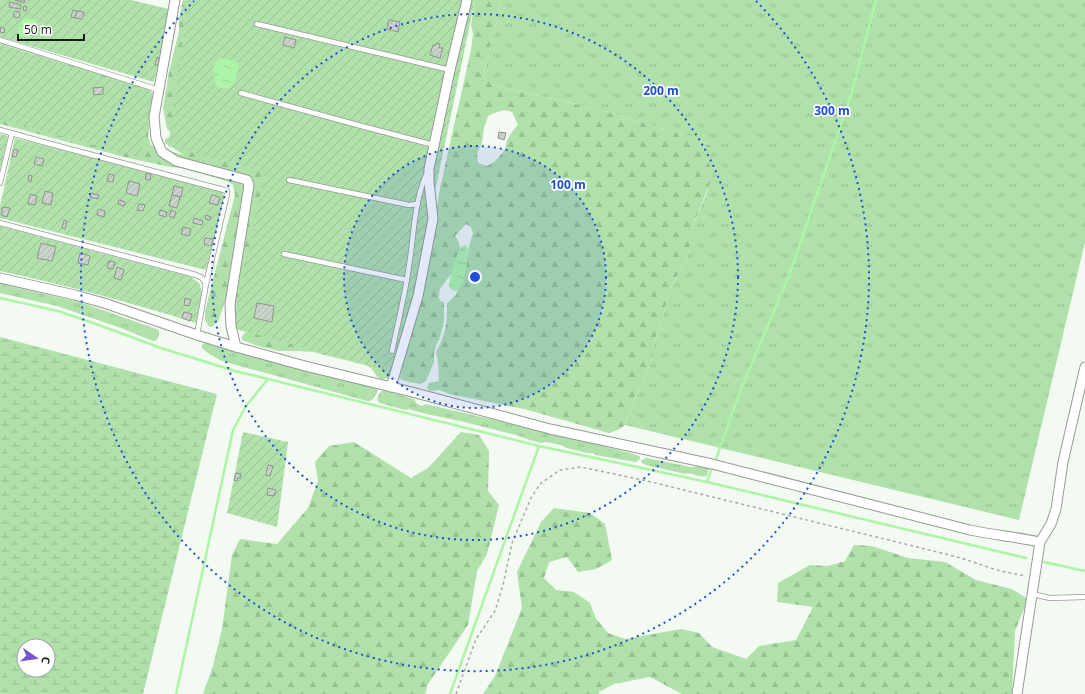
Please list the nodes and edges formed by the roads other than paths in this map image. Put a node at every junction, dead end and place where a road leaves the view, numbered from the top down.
1 (175, 0) edge
2 (467, 0) edge
3 (257, 24) dead end
4 (0, 40) edge
5 (450, 70) junction
6 (159, 90) junction
7 (241, 93) dead end
8 (0, 130) edge
9 (12, 133) junction
10 (434, 145) junction
11 (429, 169) junction
12 (289, 180) dead end
13 (0, 183) edge
14 (418, 204) junction
15 (0, 223) edge
16 (284, 254) dead end
17 (0, 278) edge
18 (407, 280) junction
19 (206, 284) junction
20 (197, 335) junction
21 (236, 347) junction
22 (392, 351) dead end
23 (1085, 368) edge
24 (390, 387) junction
25 (1040, 542) junction
26 (1032, 594) junction
27 (1085, 596) edge
28 (1017, 694) edge

1 - 6 street
2 - 5 street
3 - 5 lane
4 - 6 lane
5 - 10 street
6 - 21 street
7 - 10 lane
8 - 9 lane
9 - 13 lane
9 - 19 lane
10 - 11 street
11 - 14 lane
11 - 24 street
12 - 14 lane
14 - 18 lane
15 - 19 lane
16 - 18 lane
17 - 20 street
18 - 22 lane
19 - 20 lane
20 - 21 street
21 - 24 street
23 - 25 street
24 - 25 street
25 - 26 street
26 - 27 lane
26 - 28 street

